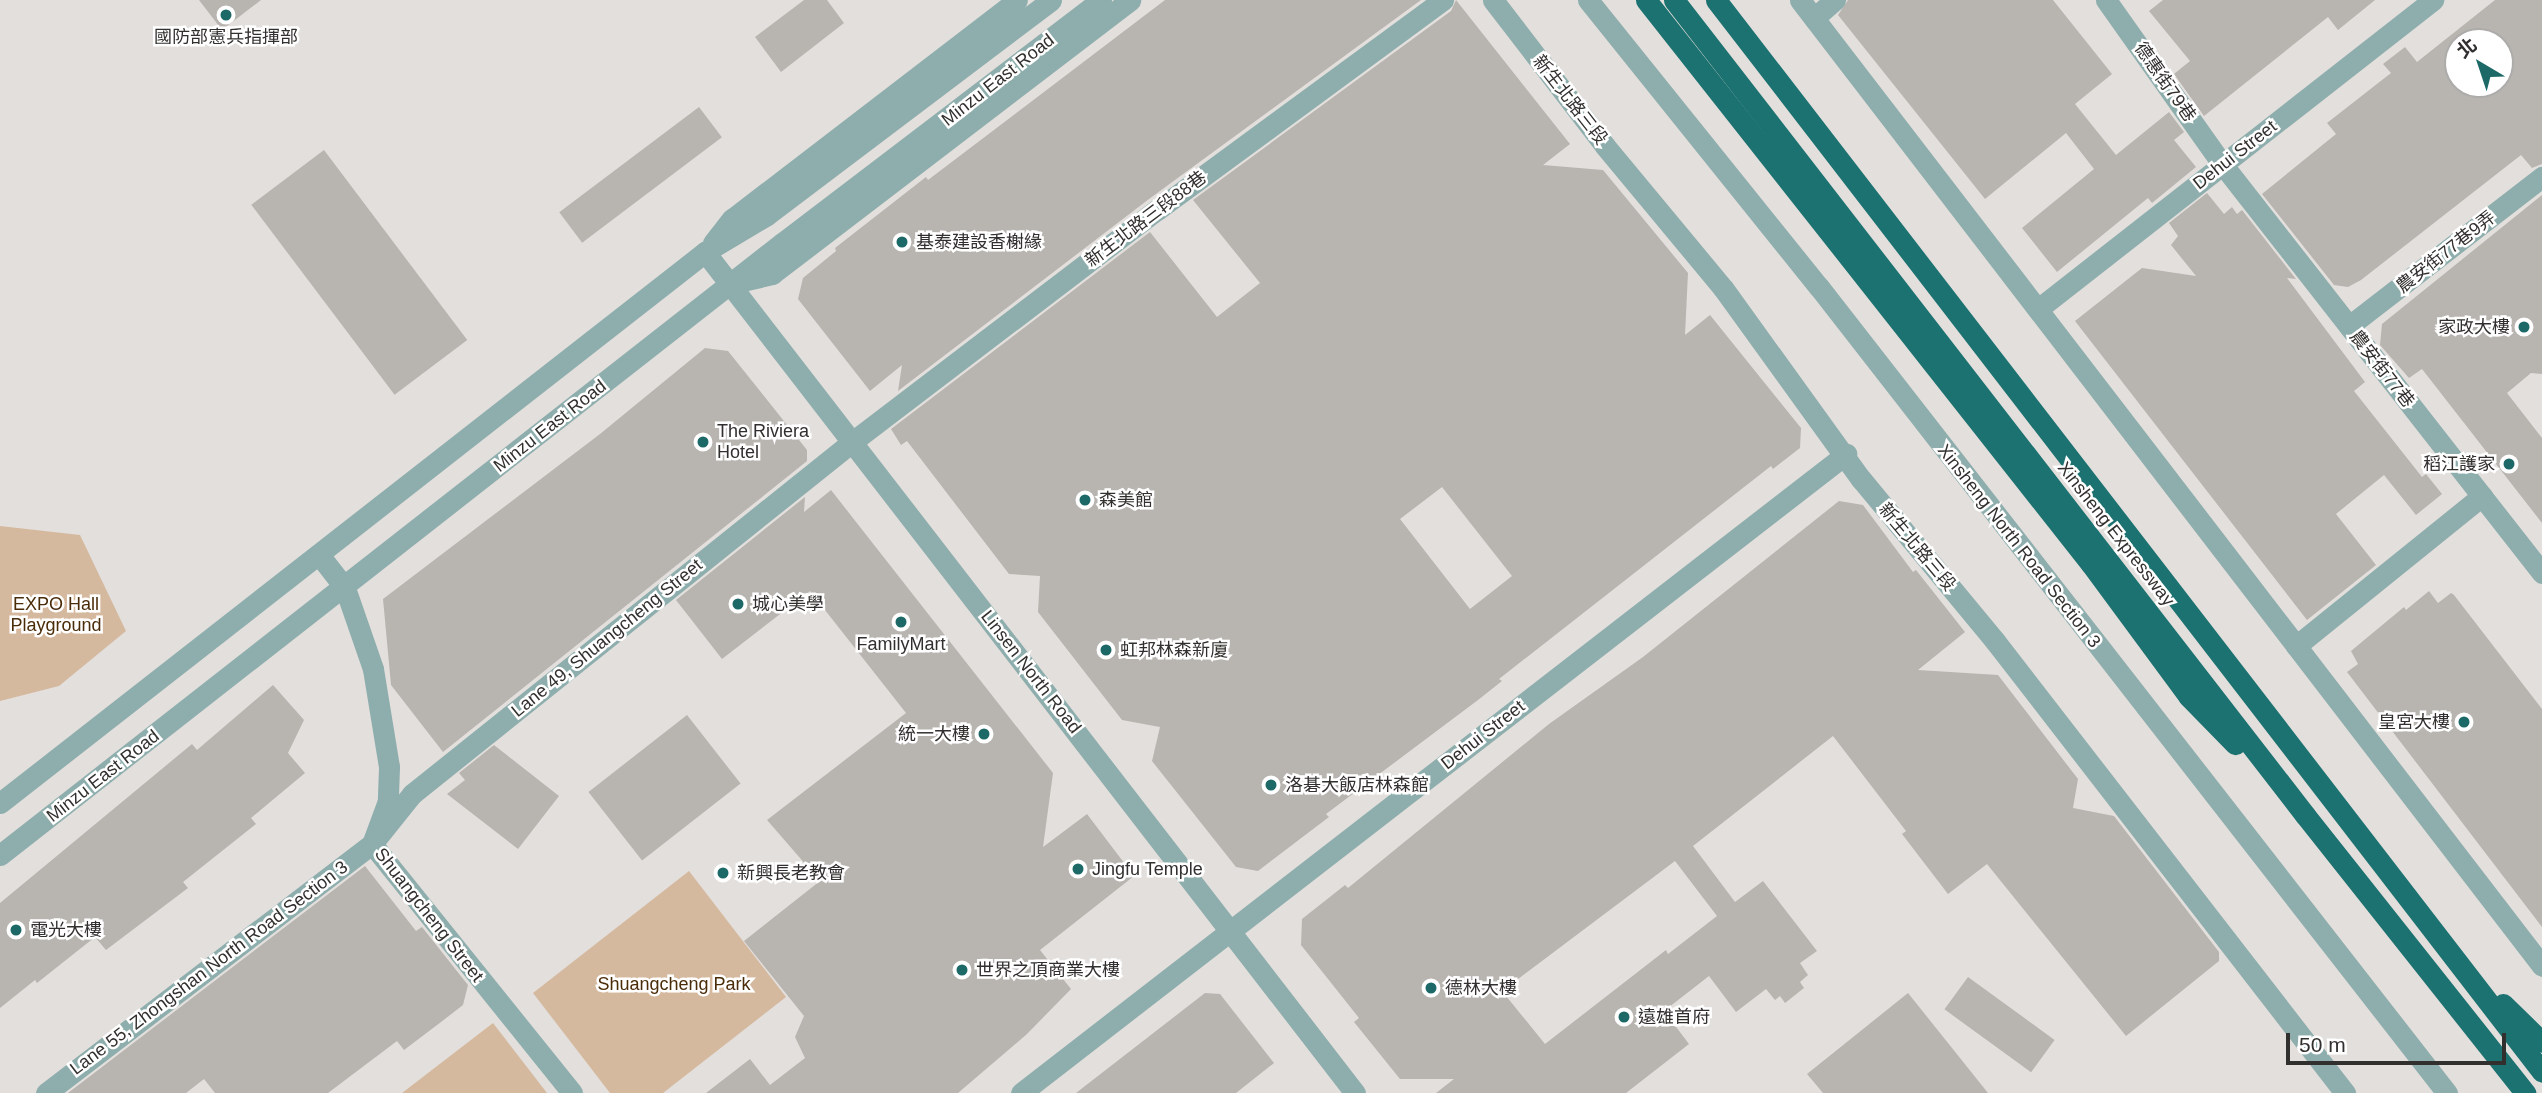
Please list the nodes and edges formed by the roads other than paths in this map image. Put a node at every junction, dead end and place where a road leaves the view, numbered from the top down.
1 (1017, 0) edge
2 (1051, 0) edge
3 (1101, 0) edge
4 (1130, 0) edge
5 (1443, 0) edge
6 (1493, 0) edge
7 (1588, 0) edge
8 (1646, 0) edge
9 (1675, 0) edge
10 (1716, 0) edge
11 (1800, 0) edge
12 (1835, 0) edge
13 (2433, 0) edge
14 (2117, 4) edge
15 (1814, 18) junction
16 (2223, 165) junction
17 (2542, 177) edge
18 (705, 253) junction
19 (730, 284) junction
20 (2038, 309) junction
21 (2349, 326) junction
22 (852, 442) junction
23 (1846, 454) junction
24 (2482, 496) junction
25 (320, 556) junction
26 (2542, 573) edge
27 (345, 588) junction
28 (2296, 646) junction
29 (0, 803) edge
30 (2305, 816) junction
31 (372, 844) junction
32 (0, 855) edge
33 (1230, 931) junction
34 (2457, 959) junction
35 (2542, 966) edge
36 (2542, 1042) edge
37 (2542, 1072) edge
38 (46, 1093) edge
39 (572, 1093) edge
40 (1021, 1093) edge
41 (1355, 1093) edge
42 (2345, 1093) edge
43 (2447, 1093) edge
44 (2525, 1093) edge

1 - 18 street
2 - 18 street, Minzu East Road
3 - 19 street, Minzu East Road
4 - 19 street
5 - 22 street, 新生北路三段88巷
6 - 23 street, 新生北路三段
7 - 43 street, Xinsheng North Road Section 3
8 - 30 highway
9 - 30 highway, Xinsheng Expressway
10 - 34 highway, Xinsheng Expressway
11 - 15 street
12 - 15 street
13 - 16 street, Dehui Street
14 - 16 street, 德惠街79巷
15 - 20 street
16 - 20 street, Dehui Street
16 - 21 street, 農安街77巷
17 - 21 street, 農安街77巷9弄
18 - 19 street, Linsen North Road
18 - 25 street, Minzu East Road
19 - 22 street, Linsen North Road
19 - 27 street, Minzu East Road
20 - 28 street
21 - 24 street, 農安街77巷
22 - 31 street, Lane 49, Shuangcheng Street
22 - 33 street, Linsen North Road
23 - 33 street, Dehui Street
23 - 42 street, 新生北路三段
24 - 26 street, 農安街77巷
24 - 28 street
25 - 27 street, Shuangcheng Street
25 - 29 street, Minzu East Road
27 - 31 street, Shuangcheng Street
27 - 32 street, Minzu East Road
28 - 35 street
30 - 44 highway, Xinsheng Expressway
31 - 38 street, Lane 55, Zhongshan North Road Section 3
31 - 39 street, Shuangcheng Street
33 - 40 street, Dehui Street
33 - 41 street, Linsen North Road
34 - 36 highway
34 - 37 highway, Xinsheng Expressway

